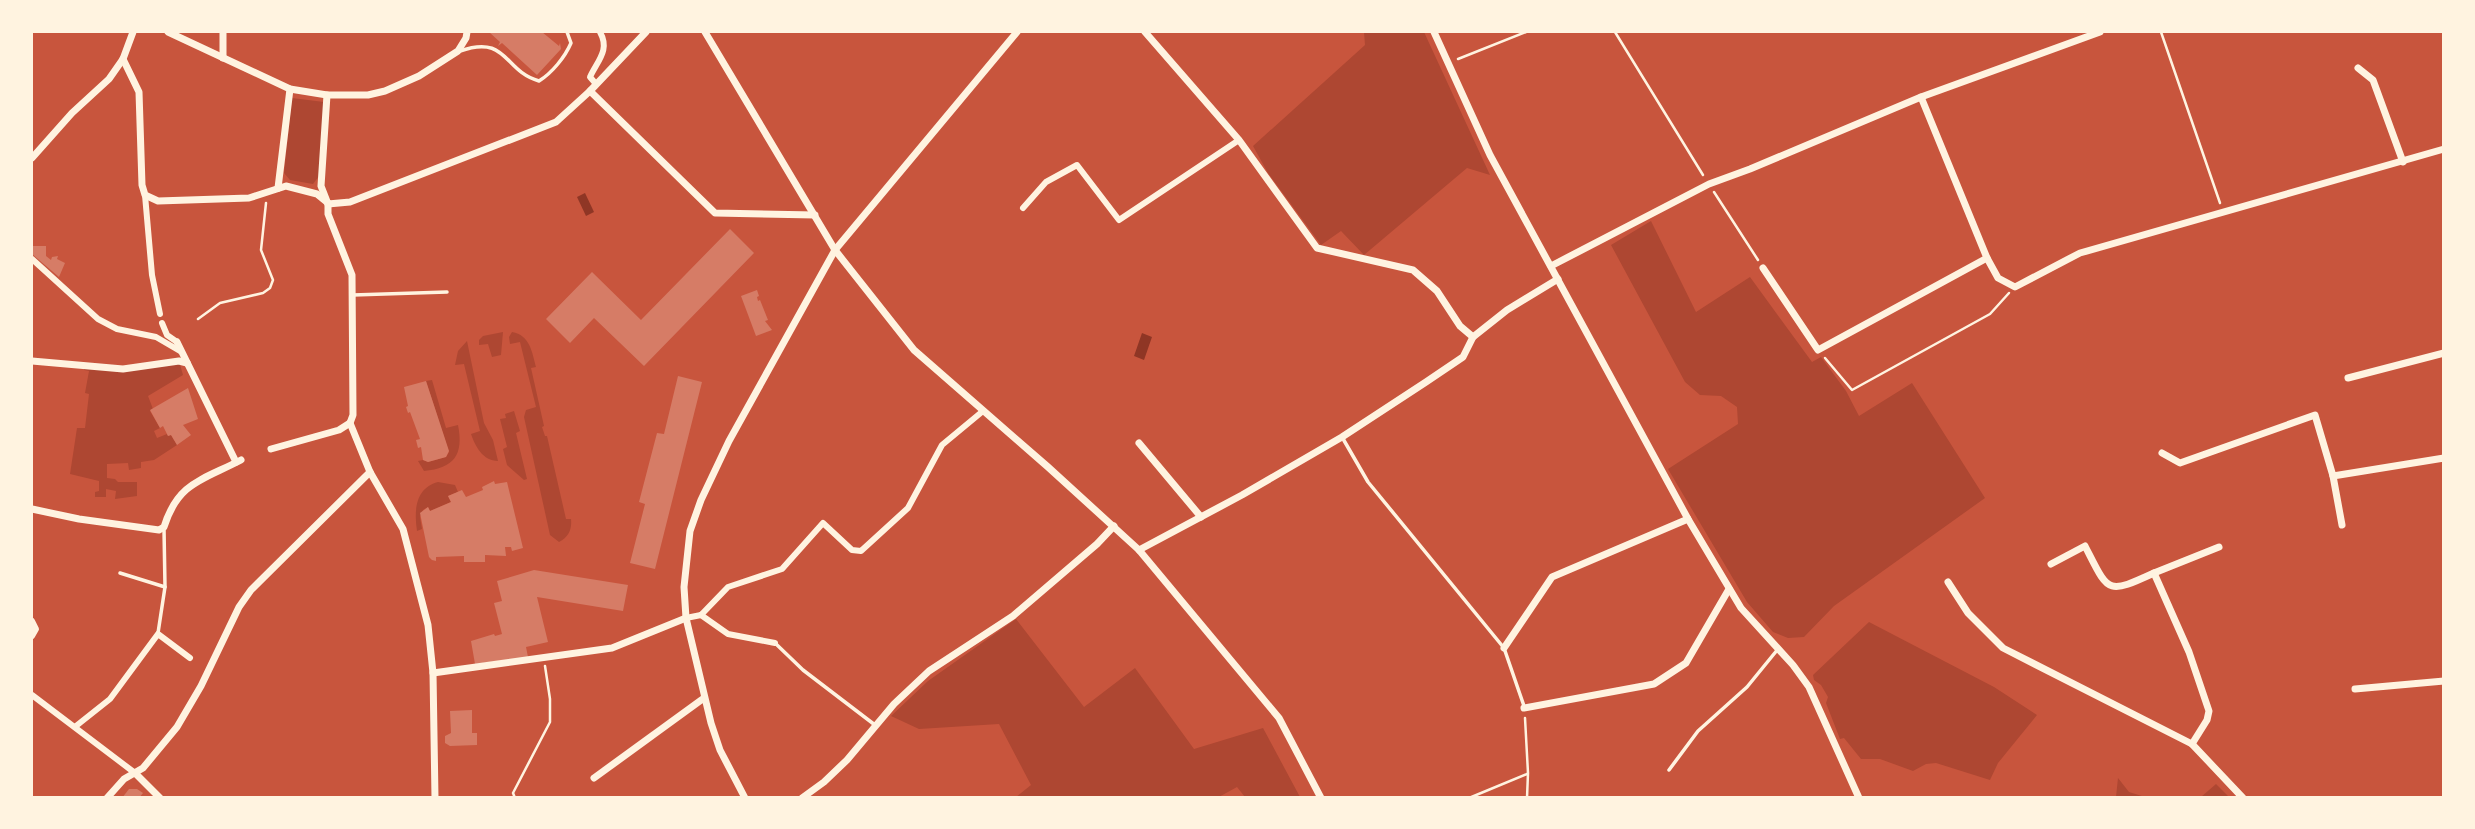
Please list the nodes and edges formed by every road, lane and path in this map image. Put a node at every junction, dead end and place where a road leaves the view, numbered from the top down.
1 (133, 32) edge
2 (168, 32) edge
3 (223, 32) edge
4 (467, 32) edge
5 (567, 32) edge
6 (600, 32) edge
7 (646, 32) edge
8 (705, 32) edge
9 (1017, 32) edge
10 (1145, 32) edge
11 (1434, 32) edge
12 (1526, 32) edge
13 (1615, 32) edge
14 (2100, 32) edge
15 (2161, 32) edge
16 (2081, 35) edge
17 (458, 51) junction
18 (223, 58) junction
19 (123, 59) junction
20 (1447, 64) junction
21 (2358, 68) dead end
22 (596, 84) junction
23 (290, 89) junction
24 (590, 91) junction
25 (327, 95) junction
26 (1921, 97) junction
27 (1239, 140) junction
28 (2444, 149) edge
29 (32, 159) edge
30 (2403, 162) junction
31 (1709, 184) junction
32 (278, 188) junction
33 (268, 191) junction
34 (145, 195) junction
35 (328, 204) junction
36 (1023, 208) dead end
37 (2223, 213) junction
38 (815, 215) junction
39 (835, 250) junction
40 (1987, 258) junction
41 (32, 259) edge
42 (1551, 266) junction
43 (1763, 268) joint
44 (1558, 279) junction
45 (2015, 287) junction
46 (447, 292) dead end
47 (353, 296) junction
48 (160, 314) dead end
49 (198, 319) dead end
50 (162, 323) dead end
51 (1473, 337) junction
52 (177, 342) joint
53 (1818, 350) junction
54 (180, 351) junction
55 (2444, 353) edge
56 (32, 361) edge
57 (187, 363) junction
58 (2348, 378) dead end
59 (983, 411) junction
60 (350, 423) junction
61 (1342, 437) junction
62 (1139, 443) dead end
63 (271, 449) dead end
64 (2162, 453) dead end
65 (2444, 458) edge
66 (370, 472) junction
67 (2333, 476) junction
68 (32, 512) edge
69 (1200, 517) junction
70 (1688, 519) junction
71 (2342, 525) dead end
72 (1114, 526) junction
73 (164, 527) junction
74 (2219, 547) dead end
75 (1139, 550) junction
76 (2051, 564) dead end
77 (120, 573) dead end
78 (2154, 573) junction
79 (1948, 582) dead end
80 (165, 587) junction
81 (1730, 589) junction
82 (701, 615) junction
83 (685, 618) junction
84 (32, 621) edge
85 (158, 634) junction
86 (32, 636) edge
87 (775, 643) joint
88 (1504, 648) junction
89 (1778, 649) junction
90 (190, 658) dead end
91 (543, 659) junction
92 (202, 664) dead end
93 (211, 665) junction
94 (433, 673) junction
95 (2444, 681) edge
96 (2354, 689) dead end
97 (32, 695) edge
98 (704, 698) junction
99 (1524, 708) junction
100 (875, 725) junction
101 (76, 726) junction
102 (2192, 744) junction
103 (1669, 770) dead end
104 (135, 773) junction
105 (1528, 773) junction
106 (594, 778) dead end
107 (107, 797) edge
108 (160, 797) edge
109 (435, 797) edge
110 (516, 797) edge
111 (745, 797) edge
112 (802, 797) edge
113 (1321, 797) edge
114 (1469, 797) edge
115 (1527, 797) edge
116 (1859, 797) edge
117 (2243, 797) edge

1 - 19 street
2 - 18 street
3 - 18 street
4 - 17 street
5 - 17 lane
6 - 22 street
7 - 22 street
8 - 38 street
9 - 39 street
10 - 27 street
11 - 20 street
12 - 20 path
13 - 31 path
14 - 16 street
15 - 37 path
16 - 26 street
17 - 25 street
18 - 23 street
19 - 29 street
19 - 34 street
20 - 42 street
21 - 30 street
22 - 24 street
23 - 25 street
23 - 32 street
24 - 35 street
24 - 38 street
25 - 35 street
26 - 31 street
26 - 40 street
27 - 36 street
27 - 51 street
28 - 30 street
30 - 37 street
31 - 42 street
31 - 43 path
32 - 33 street
32 - 35 street
33 - 34 street
33 - 49 path
34 - 48 street
35 - 47 street
37 - 45 street
38 - 39 street
39 - 59 street
39 - 83 street
40 - 45 street
40 - 53 street
41 - 54 street
42 - 44 street
43 - 53 street
44 - 51 street
44 - 70 street
45 - 53 path
46 - 47 lane
47 - 60 street
50 - 52 street
51 - 61 street
52 - 54 street
54 - 57 street
55 - 58 street
56 - 57 street
57 - 73 street
59 - 72 street
59 - 82 street
60 - 63 street
60 - 66 street
61 - 69 street
61 - 88 lane
62 - 69 street
64 - 67 street
65 - 67 street
66 - 93 street
66 - 94 street
67 - 71 street
68 - 73 street
69 - 75 street
70 - 81 street
70 - 88 street
72 - 75 street
72 - 100 street
73 - 80 lane
74 - 78 street
75 - 113 street
76 - 78 street
77 - 80 lane
78 - 102 street
79 - 102 street
80 - 85 lane
81 - 89 street
81 - 99 street
82 - 83 street
82 - 87 street
83 - 91 street
83 - 98 street
84 - 86 street
85 - 90 street
85 - 101 street
87 - 100 lane
88 - 99 lane
89 - 103 lane
89 - 116 street
91 - 94 street
91 - 110 path
92 - 93 street
93 - 104 street
94 - 109 street
95 - 96 street
97 - 101 street
98 - 106 street
98 - 111 street
99 - 105 path
100 - 112 street
101 - 104 street
102 - 117 street
104 - 107 street
104 - 108 street
105 - 114 path
105 - 115 path

